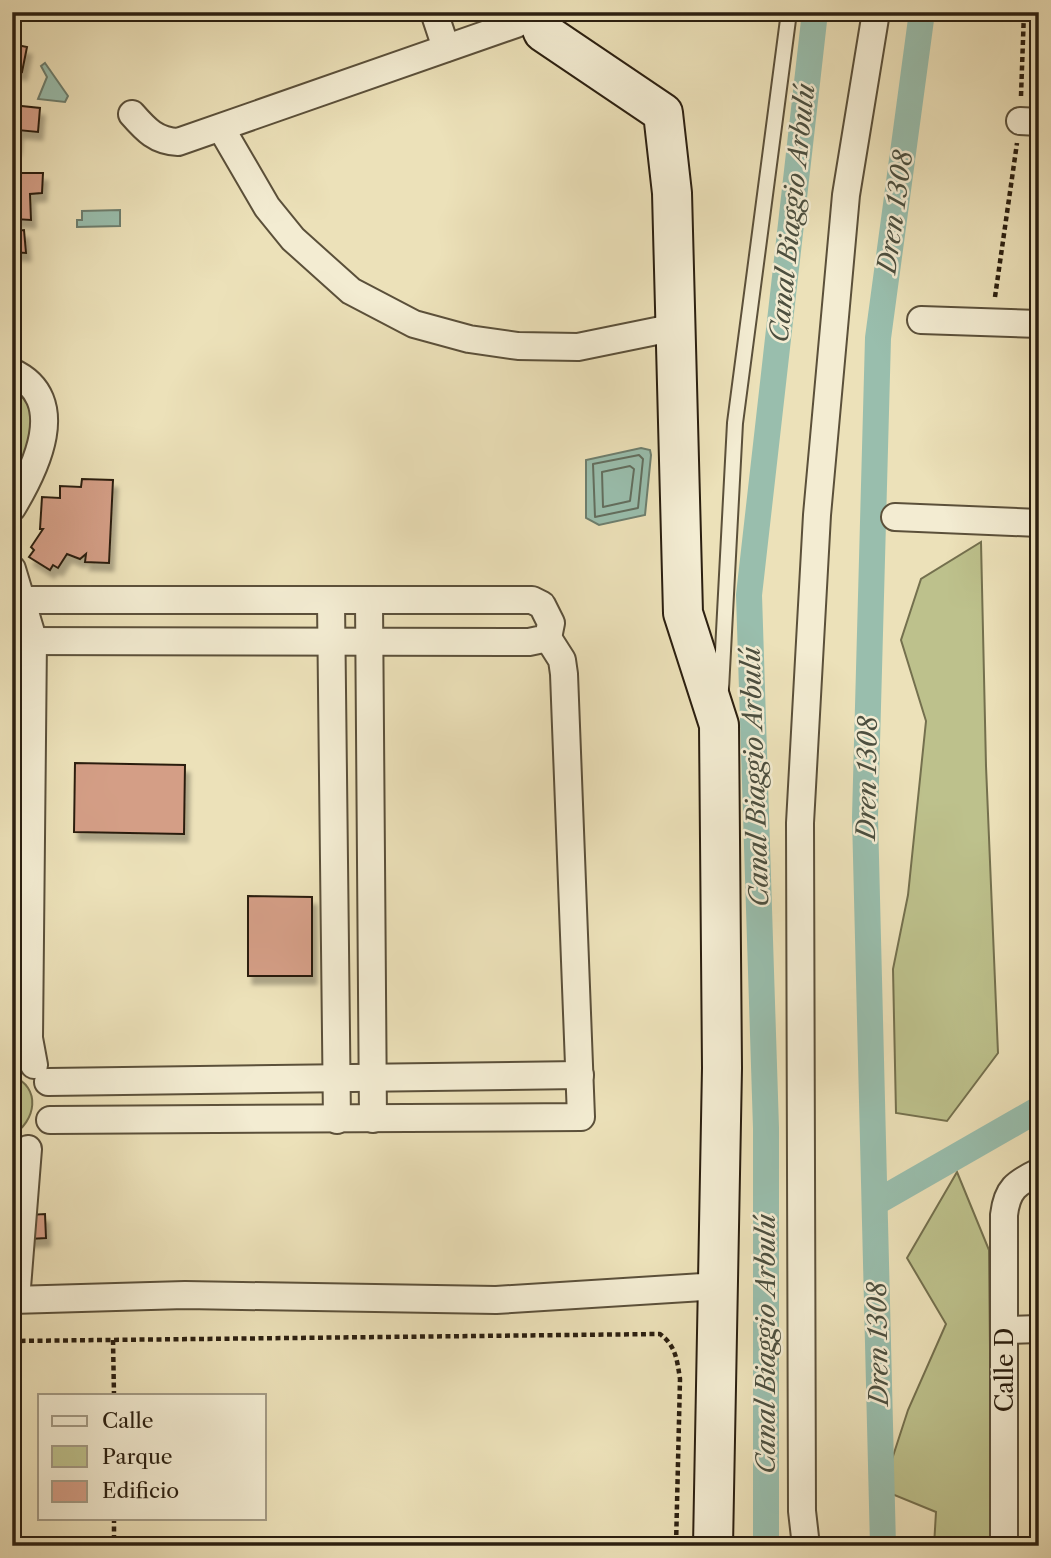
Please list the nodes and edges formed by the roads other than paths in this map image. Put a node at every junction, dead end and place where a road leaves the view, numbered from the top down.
1 (433, 12) edge
2 (789, 12) edge
3 (876, 12) edge
4 (525, 18) edge
5 (446, 48) junction
6 (132, 114) dead end
7 (221, 128) junction
8 (921, 320) dead end
9 (1039, 324) edge
10 (676, 327) junction
11 (12, 372) edge
12 (16, 496) edge
13 (895, 517) dead end
14 (1039, 523) edge
15 (12, 569) edge
16 (17, 600) edge
17 (369, 602) junction
18 (331, 603) junction
19 (548, 638) junction
20 (23, 640) edge
21 (332, 643) junction
22 (370, 643) junction
23 (719, 725) junction
24 (32, 1067) edge
25 (580, 1076) junction
26 (374, 1077) junction
27 (337, 1078) junction
28 (337, 1119) junction
29 (373, 1119) junction
30 (50, 1120) junction
31 (20, 1152) edge
32 (1039, 1172) edge
33 (719, 1286) junction
34 (14, 1300) edge
35 (1039, 1329) edge
36 (1005, 1330) junction
37 (713, 1546) edge
38 (806, 1546) edge
39 (1004, 1546) edge

1 - 5 street
2 - 23 lane
3 - 38 street
4 - 5 street
4 - 10 street
5 - 7 street
6 - 7 street
7 - 10 street
8 - 9 street
10 - 23 street
11 - 12 street
13 - 14 street
15 - 16 street
16 - 18 street
16 - 20 street
17 - 18 street
17 - 19 street
17 - 22 street
18 - 21 street
19 - 22 street
19 - 25 street
20 - 21 street
20 - 24 street
21 - 22 street
21 - 27 street
22 - 26 street
23 - 33 street
24 - 27 street
24 - 30 street
25 - 26 street
25 - 29 street
26 - 27 street
26 - 29 street
27 - 28 street
28 - 29 street
28 - 30 street
30 - 31 street
31 - 34 street
32 - 36 street, Calle D
33 - 34 street
33 - 37 street
35 - 36 street
36 - 39 street, Calle D

